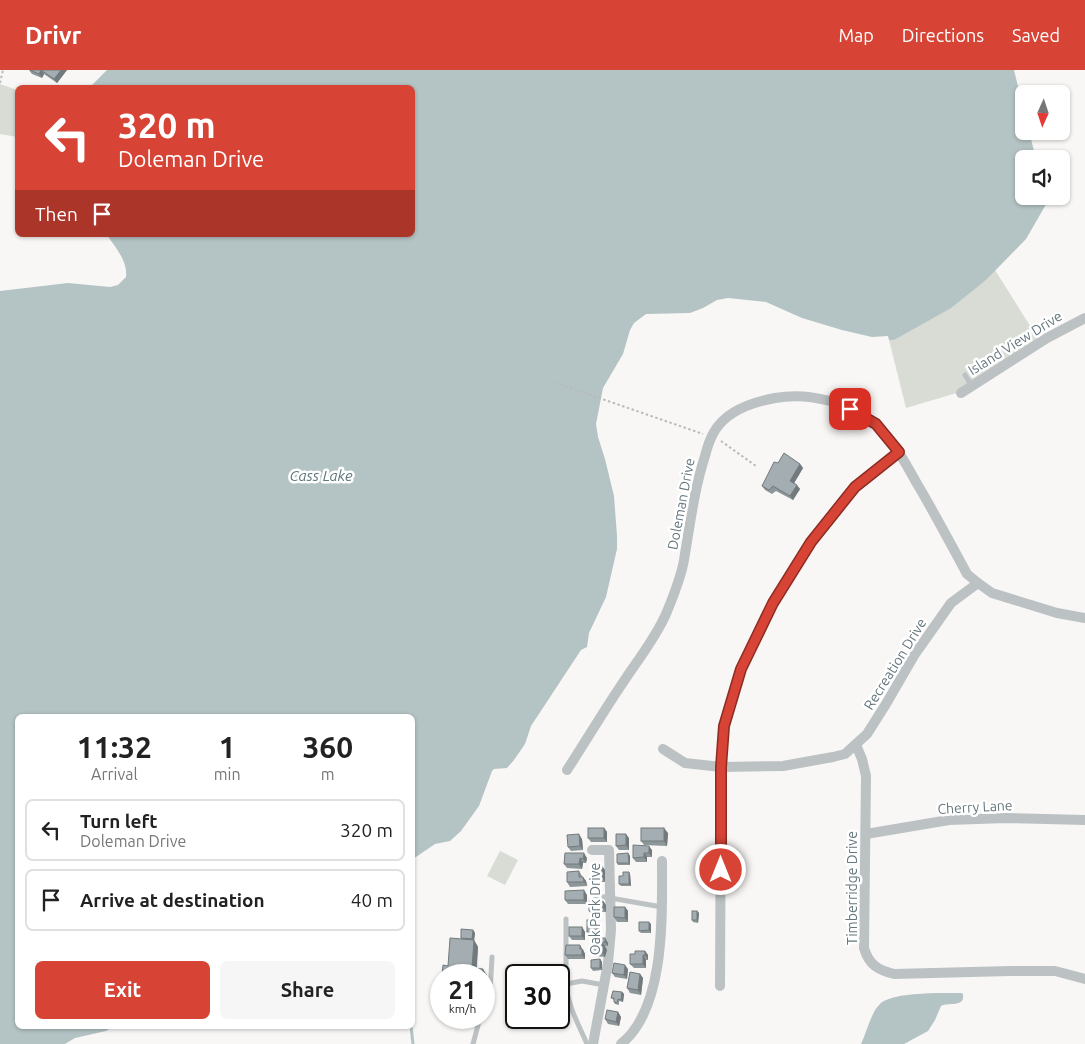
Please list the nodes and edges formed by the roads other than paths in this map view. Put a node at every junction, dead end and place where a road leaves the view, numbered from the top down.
1 (1085, 318) edge
2 (966, 375) dead end
3 (972, 386) junction
4 (961, 393) dead end
5 (899, 452) junction
6 (978, 583) junction
7 (1085, 618) edge
8 (856, 745) junction
9 (663, 749) dead end
10 (721, 767) junction
11 (568, 770) dead end
12 (1085, 820) edge
13 (866, 834) junction
14 (592, 850) dead end
15 (662, 861) dead end
16 (593, 895) dead end
17 (611, 898) junction
18 (662, 908) junction
19 (566, 919) dead end
20 (492, 957) dead end
21 (492, 964) edge
22 (566, 964) edge
23 (1085, 979) edge
24 (570, 983) edge
25 (604, 985) junction
26 (720, 986) dead end
27 (570, 1006) edge
28 (477, 1029) edge
29 (473, 1044) edge
30 (587, 1044) edge
31 (593, 1044) edge
32 (621, 1044) edge

1 - 3 street, Island View Drive
2 - 3 lane
3 - 4 street, Island View Drive
5 - 6 street, Doleman Drive
5 - 10 street
5 - 11 street, Doleman Drive
6 - 7 street
6 - 8 street, Recreation Drive
8 - 10 street, Recreation Drive
8 - 13 street, Timberridge Drive
9 - 10 street, Recreation Drive
10 - 26 street
12 - 13 street, Cherry Lane
13 - 23 street, Timberridge Drive
14 - 17 street, Oak Park Drive
15 - 18 street
16 - 17 lane
17 - 18 lane
17 - 25 street, Oak Park Drive
18 - 32 street
19 - 22 lane
20 - 21 lane
24 - 25 lane
25 - 31 street, Oak Park Drive
27 - 30 lane
28 - 29 lane

